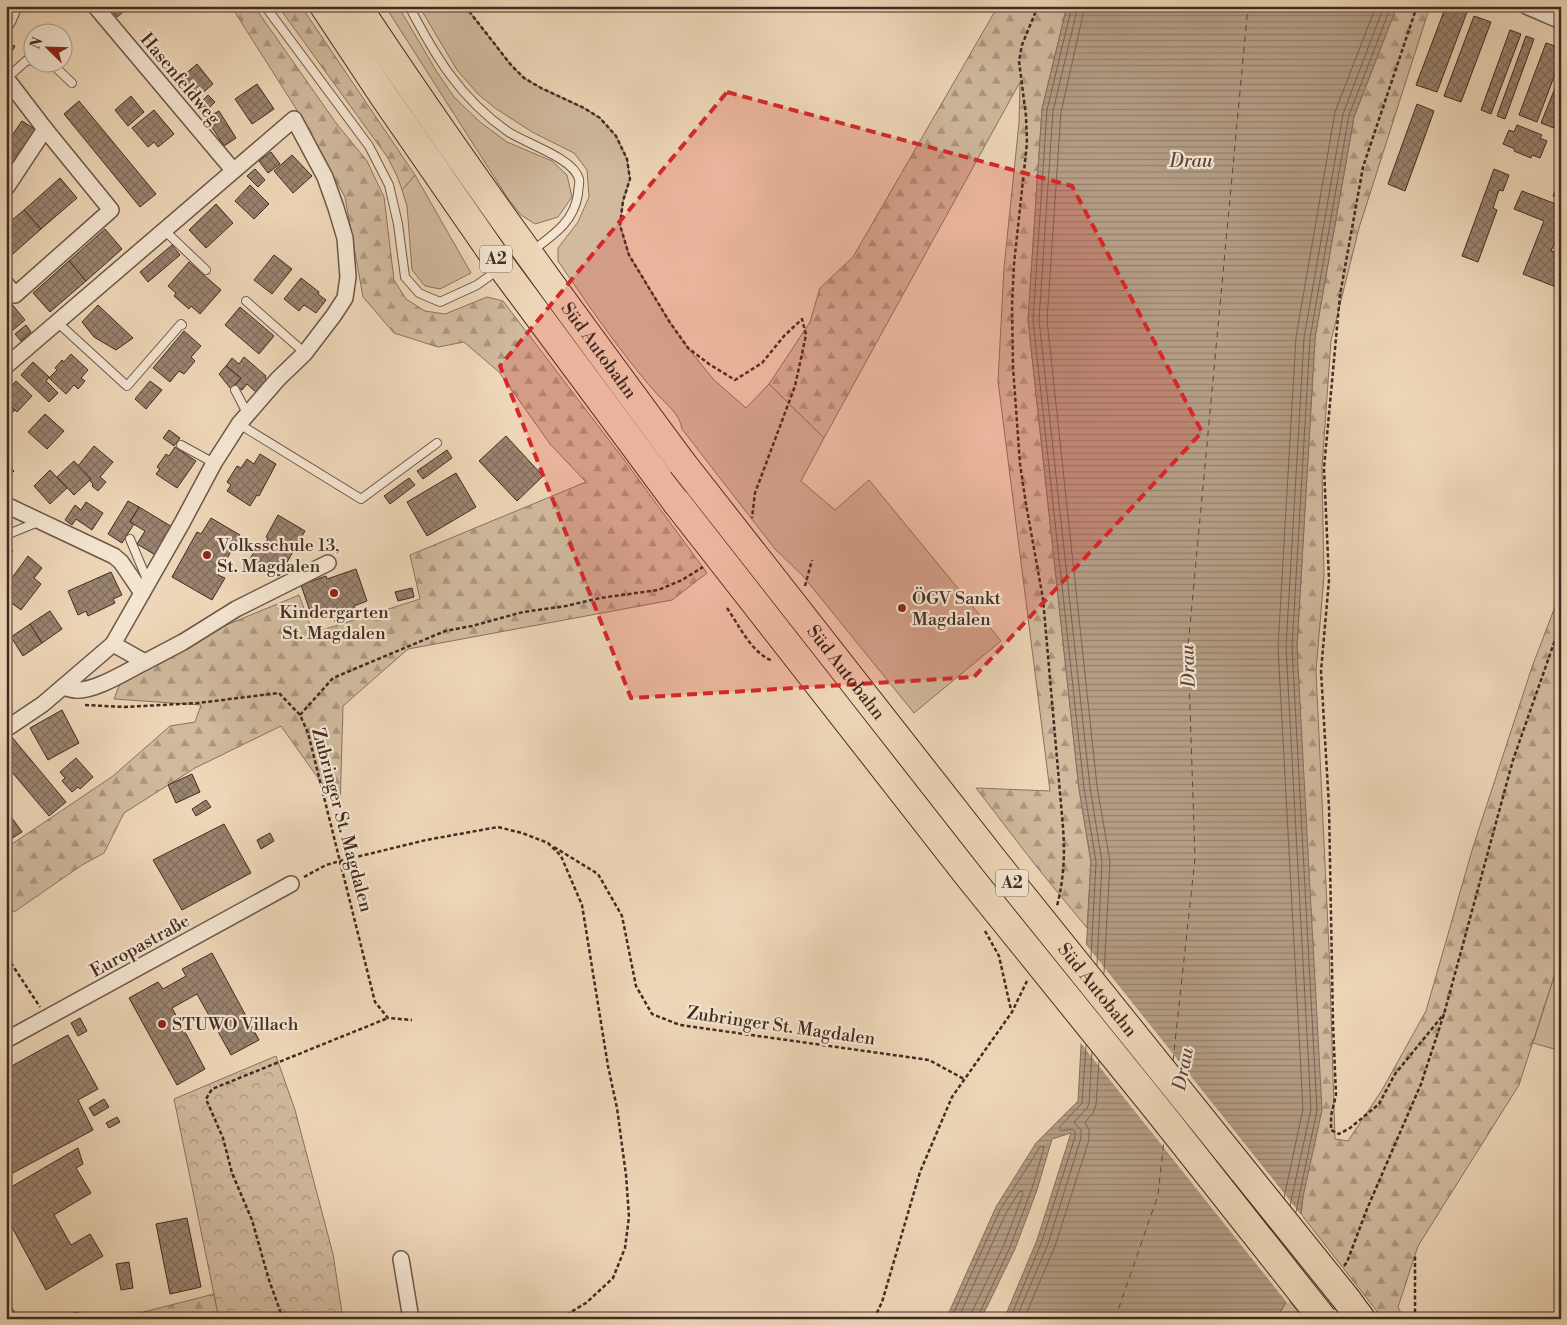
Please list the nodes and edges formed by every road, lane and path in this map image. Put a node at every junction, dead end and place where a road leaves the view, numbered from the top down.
1 (12, 6) edge
2 (265, 6) edge
3 (324, 6) edge
4 (357, 6) edge
5 (409, 6) edge
6 (1038, 6) edge
7 (1417, 6) edge
8 (1526, 6) edge
9 (99, 8) edge
10 (6, 20) edge
11 (1561, 21) edge
12 (22, 64) edge
13 (60, 72) edge
14 (6, 78) edge
15 (72, 84) dead end
16 (45, 129) junction
17 (233, 170) junction
18 (6, 188) edge
19 (164, 230) junction
20 (528, 253) junction
21 (502, 267) junction
22 (206, 270) dead end
23 (6, 284) edge
24 (246, 301) dead end
25 (57, 322) junction
26 (182, 325) dead end
27 (305, 353) junction
28 (6, 366) edge
29 (235, 390) dead end
30 (243, 420) junction
31 (437, 444) dead end
32 (181, 445) dead end
33 (214, 463) junction
34 (6, 505) edge
35 (40, 521) junction
36 (6, 535) edge
37 (130, 539) dead end
38 (328, 563) dead end
39 (145, 588) junction
40 (727, 608) dead end
41 (1561, 623) edge
42 (113, 644) junction
43 (145, 662) junction
44 (779, 664) dead end
45 (63, 687) junction
46 (79, 705) dead end
47 (6, 729) edge
48 (548, 843) junction
49 (340, 861) junction
50 (291, 884) joint
51 (1057, 906) dead end
52 (7, 959) edge
53 (1030, 975) dead end
54 (1444, 1014) junction
55 (47, 1018) junction
56 (388, 1018) junction
57 (412, 1020) dead end
58 (6, 1040) edge
59 (964, 1079) junction
60 (1415, 1254) dead end
61 (402, 1259) dead end
62 (1341, 1269) dead end
63 (1354, 1310) edge
64 (6, 1314) edge
65 (8, 1319) edge
66 (283, 1319) edge
67 (411, 1319) edge
68 (559, 1319) edge
69 (874, 1319) edge
70 (1323, 1319) edge
71 (1415, 1319) edge

1 - 10 street
2 - 21 lane
3 - 21 highway, Süd Autobahn / A2
4 - 20 highway, Süd Autobahn / A2
5 - 20 lane
6 - 51 path
7 - 54 path
8 - 11 street
9 - 17 street, Hasenfeldweg
12 - 14 lane
13 - 15 lane
14 - 16 street
16 - 18 street
16 - 23 street
17 - 19 street
17 - 27 street
19 - 22 lane
19 - 25 street
20 - 63 highway, Süd Autobahn / A2, bridge
21 - 70 highway, Süd Autobahn / A2, bridge
24 - 27 lane
25 - 26 lane
25 - 28 street
27 - 30 street
29 - 30 lane
30 - 31 lane
30 - 33 street
32 - 33 lane
33 - 39 street
34 - 35 street
35 - 36 lane
35 - 39 street
37 - 39 lane
38 - 43 street
39 - 42 street
40 - 44 path
41 - 54 path
42 - 43 street
42 - 45 street
43 - 45 street
45 - 47 street
46 - 49 path, Zubringer St. Magdalen
48 - 49 path, Zubringer St. Magdalen
48 - 59 path, Zubringer St. Magdalen
48 - 68 path
49 - 50 path, Zubringer St. Magdalen
49 - 56 path, Zubringer St. Magdalen
50 - 55 street, Europastraße
52 - 55 path
53 - 59 path
54 - 62 path
55 - 58 street, Europastraße
56 - 57 path
56 - 66 path
59 - 69 path
60 - 71 path
61 - 67 street
64 - 65 street

